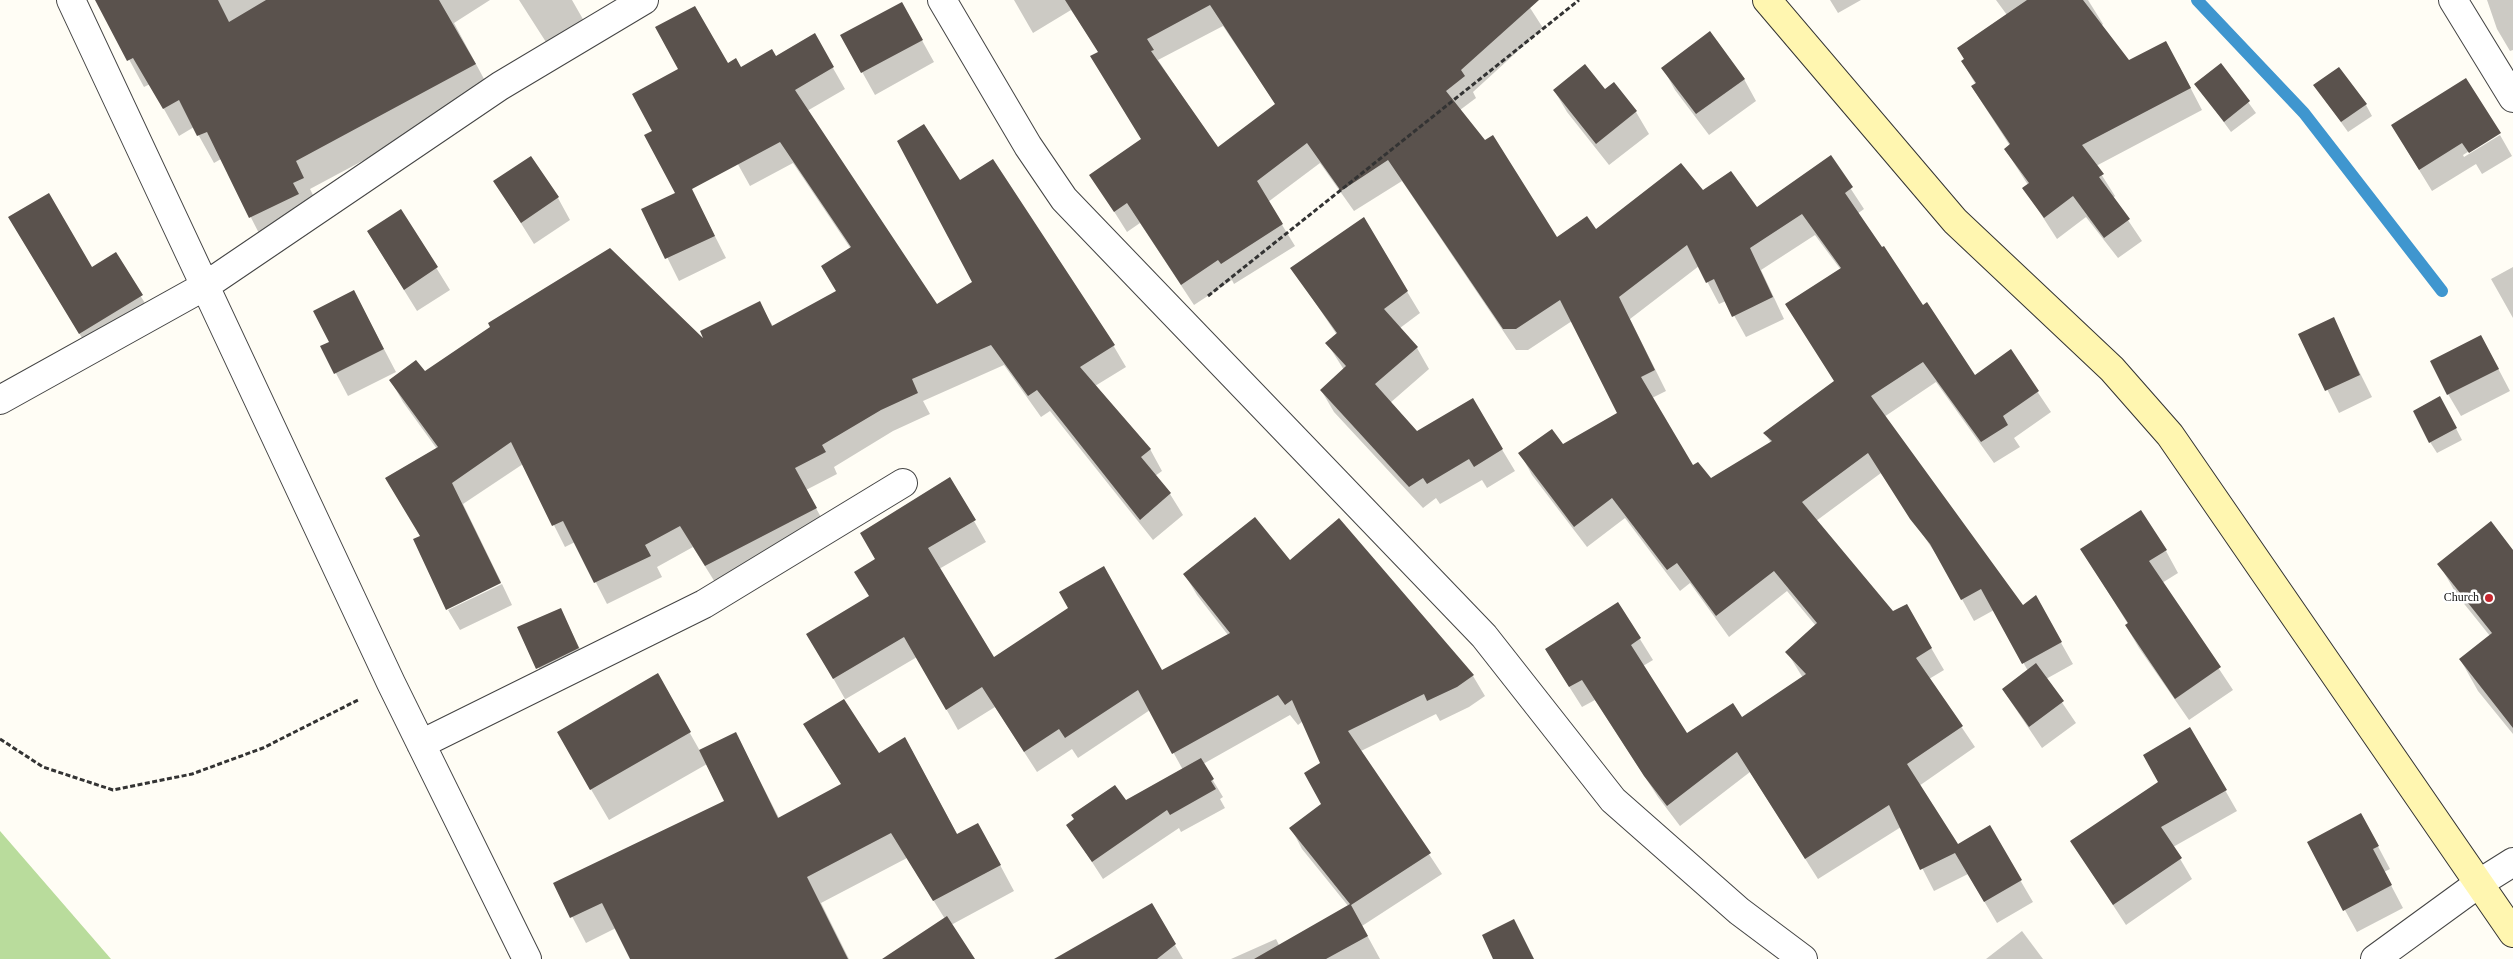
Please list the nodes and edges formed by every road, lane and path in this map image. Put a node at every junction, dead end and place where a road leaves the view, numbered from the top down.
1 (70, 0) edge
2 (644, 0) edge
3 (942, 0) edge
4 (1579, 0) edge
5 (1766, 0) edge
6 (2453, 0) edge
7 (2513, 98) edge
8 (205, 286) junction
9 (1178, 320) junction
10 (0, 400) edge
11 (903, 483) dead end
12 (392, 682) junction
13 (0, 739) edge
14 (421, 744) junction
15 (2513, 862) edge
16 (2478, 884) junction
17 (2513, 933) edge
18 (528, 959) edge
19 (1803, 959) edge
20 (2375, 959) edge

1 - 8 street
2 - 8 street
3 - 9 street
4 - 9 path
5 - 16 street
6 - 7 street
8 - 10 street
8 - 12 street
9 - 19 street
11 - 14 street
12 - 13 path
12 - 14 street
14 - 18 street
15 - 16 street
16 - 17 street
16 - 20 street

